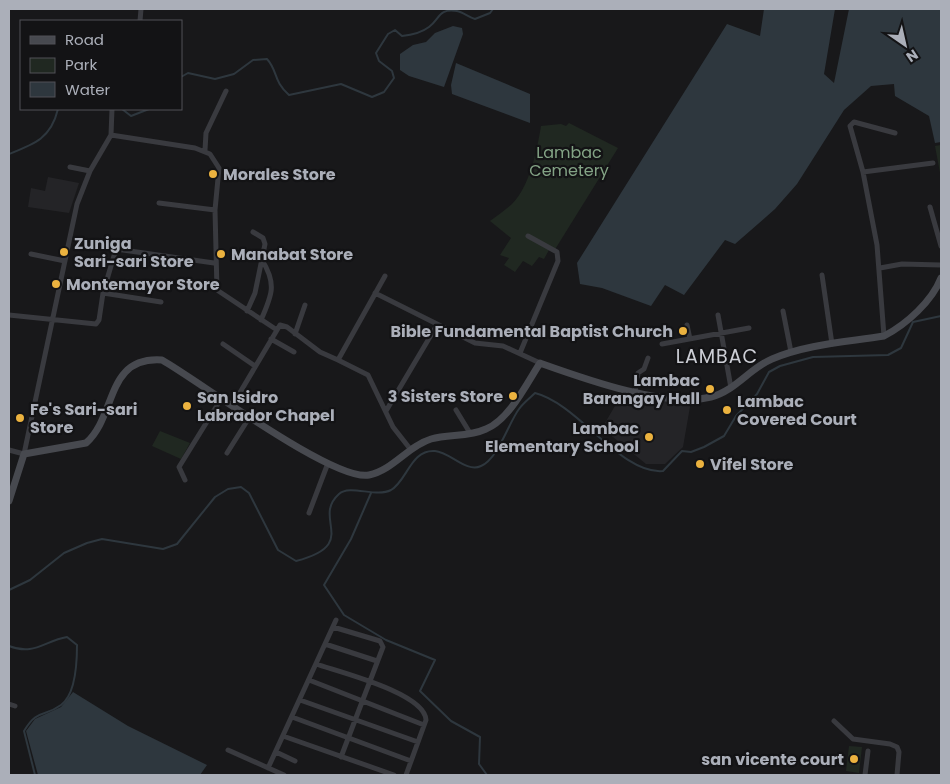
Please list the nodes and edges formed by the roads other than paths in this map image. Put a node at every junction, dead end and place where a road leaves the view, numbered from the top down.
1 (226, 91) dead end
2 (112, 110) edge
3 (895, 133) dead end
4 (112, 135) junction
5 (204, 150) junction
6 (933, 163) dead end
7 (70, 167) dead end
8 (90, 171) junction
9 (863, 172) junction
10 (159, 203) dead end
11 (930, 207) dead end
12 (215, 210) junction
13 (253, 232) dead end
14 (528, 236) dead end
15 (941, 246) edge
16 (31, 254) dead end
17 (261, 260) junction
18 (65, 261) junction
19 (214, 263) junction
20 (941, 265) edge
21 (880, 268) junction
22 (822, 275) dead end
23 (385, 276) dead end
24 (941, 278) edge
25 (103, 293) junction
26 (375, 293) junction
27 (162, 302) dead end
28 (305, 305) dead end
29 (247, 311) junction
30 (783, 311) dead end
31 (9, 314) edge
32 (718, 315) dead end
33 (53, 320) junction
34 (261, 320) junction
35 (437, 325) junction
36 (687, 325) dead end
37 (749, 328) dead end
38 (277, 330) junction
39 (295, 334) junction
40 (720, 334) junction
41 (884, 336) junction
42 (271, 339) junction
43 (690, 339) junction
44 (222, 344) dead end
45 (662, 344) dead end
46 (832, 344) junction
47 (294, 352) dead end
48 (791, 352) junction
49 (520, 353) junction
50 (648, 358) dead end
51 (338, 360) junction
52 (540, 363) junction
53 (255, 366) junction
54 (731, 388) junction
55 (635, 392) junction
56 (221, 399) junction
57 (232, 406) junction
58 (456, 410) dead end
59 (386, 412) junction
60 (250, 418) junction
61 (470, 433) junction
62 (9, 450) edge
63 (411, 450) junction
64 (227, 453) dead end
65 (24, 454) junction
66 (328, 463) junction
67 (185, 480) dead end
68 (9, 501) edge
69 (309, 513) dead end
70 (336, 620) dead end
71 (333, 627) junction
72 (325, 644) junction
73 (377, 661) junction
74 (316, 664) junction
75 (309, 680) junction
76 (368, 682) junction
77 (300, 700) junction
78 (361, 700) junction
79 (9, 704) edge
80 (15, 706) dead end
81 (292, 716) junction
82 (354, 718) junction
83 (834, 721) dead end
84 (424, 725) junction
85 (283, 736) junction
86 (348, 737) junction
87 (418, 742) junction
88 (228, 750) dead end
89 (868, 751) dead end
90 (276, 752) junction
91 (341, 757) junction
92 (412, 760) junction
93 (295, 761) dead end
94 (268, 768) junction
95 (376, 769) junction
96 (284, 775) edge
97 (375, 775) edge
98 (394, 775) edge
99 (406, 775) edge
100 (865, 775) edge
101 (897, 775) edge

1 - 5 street
2 - 4 street
3 - 9 street
4 - 5 street
4 - 8 street
5 - 12 street
6 - 9 street
7 - 8 street
8 - 18 street
9 - 21 street
10 - 12 street
11 - 15 street
12 - 19 street
13 - 17 street
14 - 49 street
16 - 18 street
17 - 29 street
17 - 34 street
18 - 33 street
19 - 25 street
19 - 29 street
20 - 21 street
21 - 41 street
22 - 46 street
23 - 26 street
24 - 41 street
25 - 27 street
25 - 33 street
26 - 35 street
26 - 51 street
28 - 39 street
29 - 34 street
30 - 48 street
31 - 33 street
32 - 40 street
33 - 65 street
34 - 38 street
35 - 49 street
35 - 59 street
36 - 43 street
37 - 40 street
38 - 39 street
38 - 42 street
39 - 51 street
40 - 43 street
40 - 54 street
41 - 46 street
42 - 47 street
42 - 53 street
43 - 45 street
44 - 53 street
46 - 48 street
48 - 54 street
49 - 52 street
50 - 55 street
51 - 59 street
52 - 55 street
52 - 61 street
53 - 57 street
54 - 55 street
56 - 57 street
56 - 65 street
56 - 67 street
57 - 60 street
58 - 61 street
59 - 63 street
60 - 64 street
60 - 66 street
61 - 63 street
62 - 65 street
63 - 66 street
65 - 68 street
66 - 69 street
70 - 71 street
71 - 72 street
71 - 73 street
72 - 73 street
72 - 74 street
73 - 76 street
74 - 75 street
74 - 76 street
75 - 77 street
75 - 78 street
76 - 78 street
76 - 84 street
77 - 81 street
77 - 82 street
78 - 82 street
78 - 84 street
79 - 80 street
81 - 85 street
81 - 86 street
82 - 86 street
82 - 87 street
83 - 101 street
84 - 87 street
85 - 90 street
85 - 91 street
86 - 91 street
86 - 92 street
87 - 92 street
88 - 94 street
89 - 100 street
90 - 93 street
90 - 94 street
91 - 95 street
92 - 99 street
94 - 96 street
95 - 97 street
95 - 98 street

